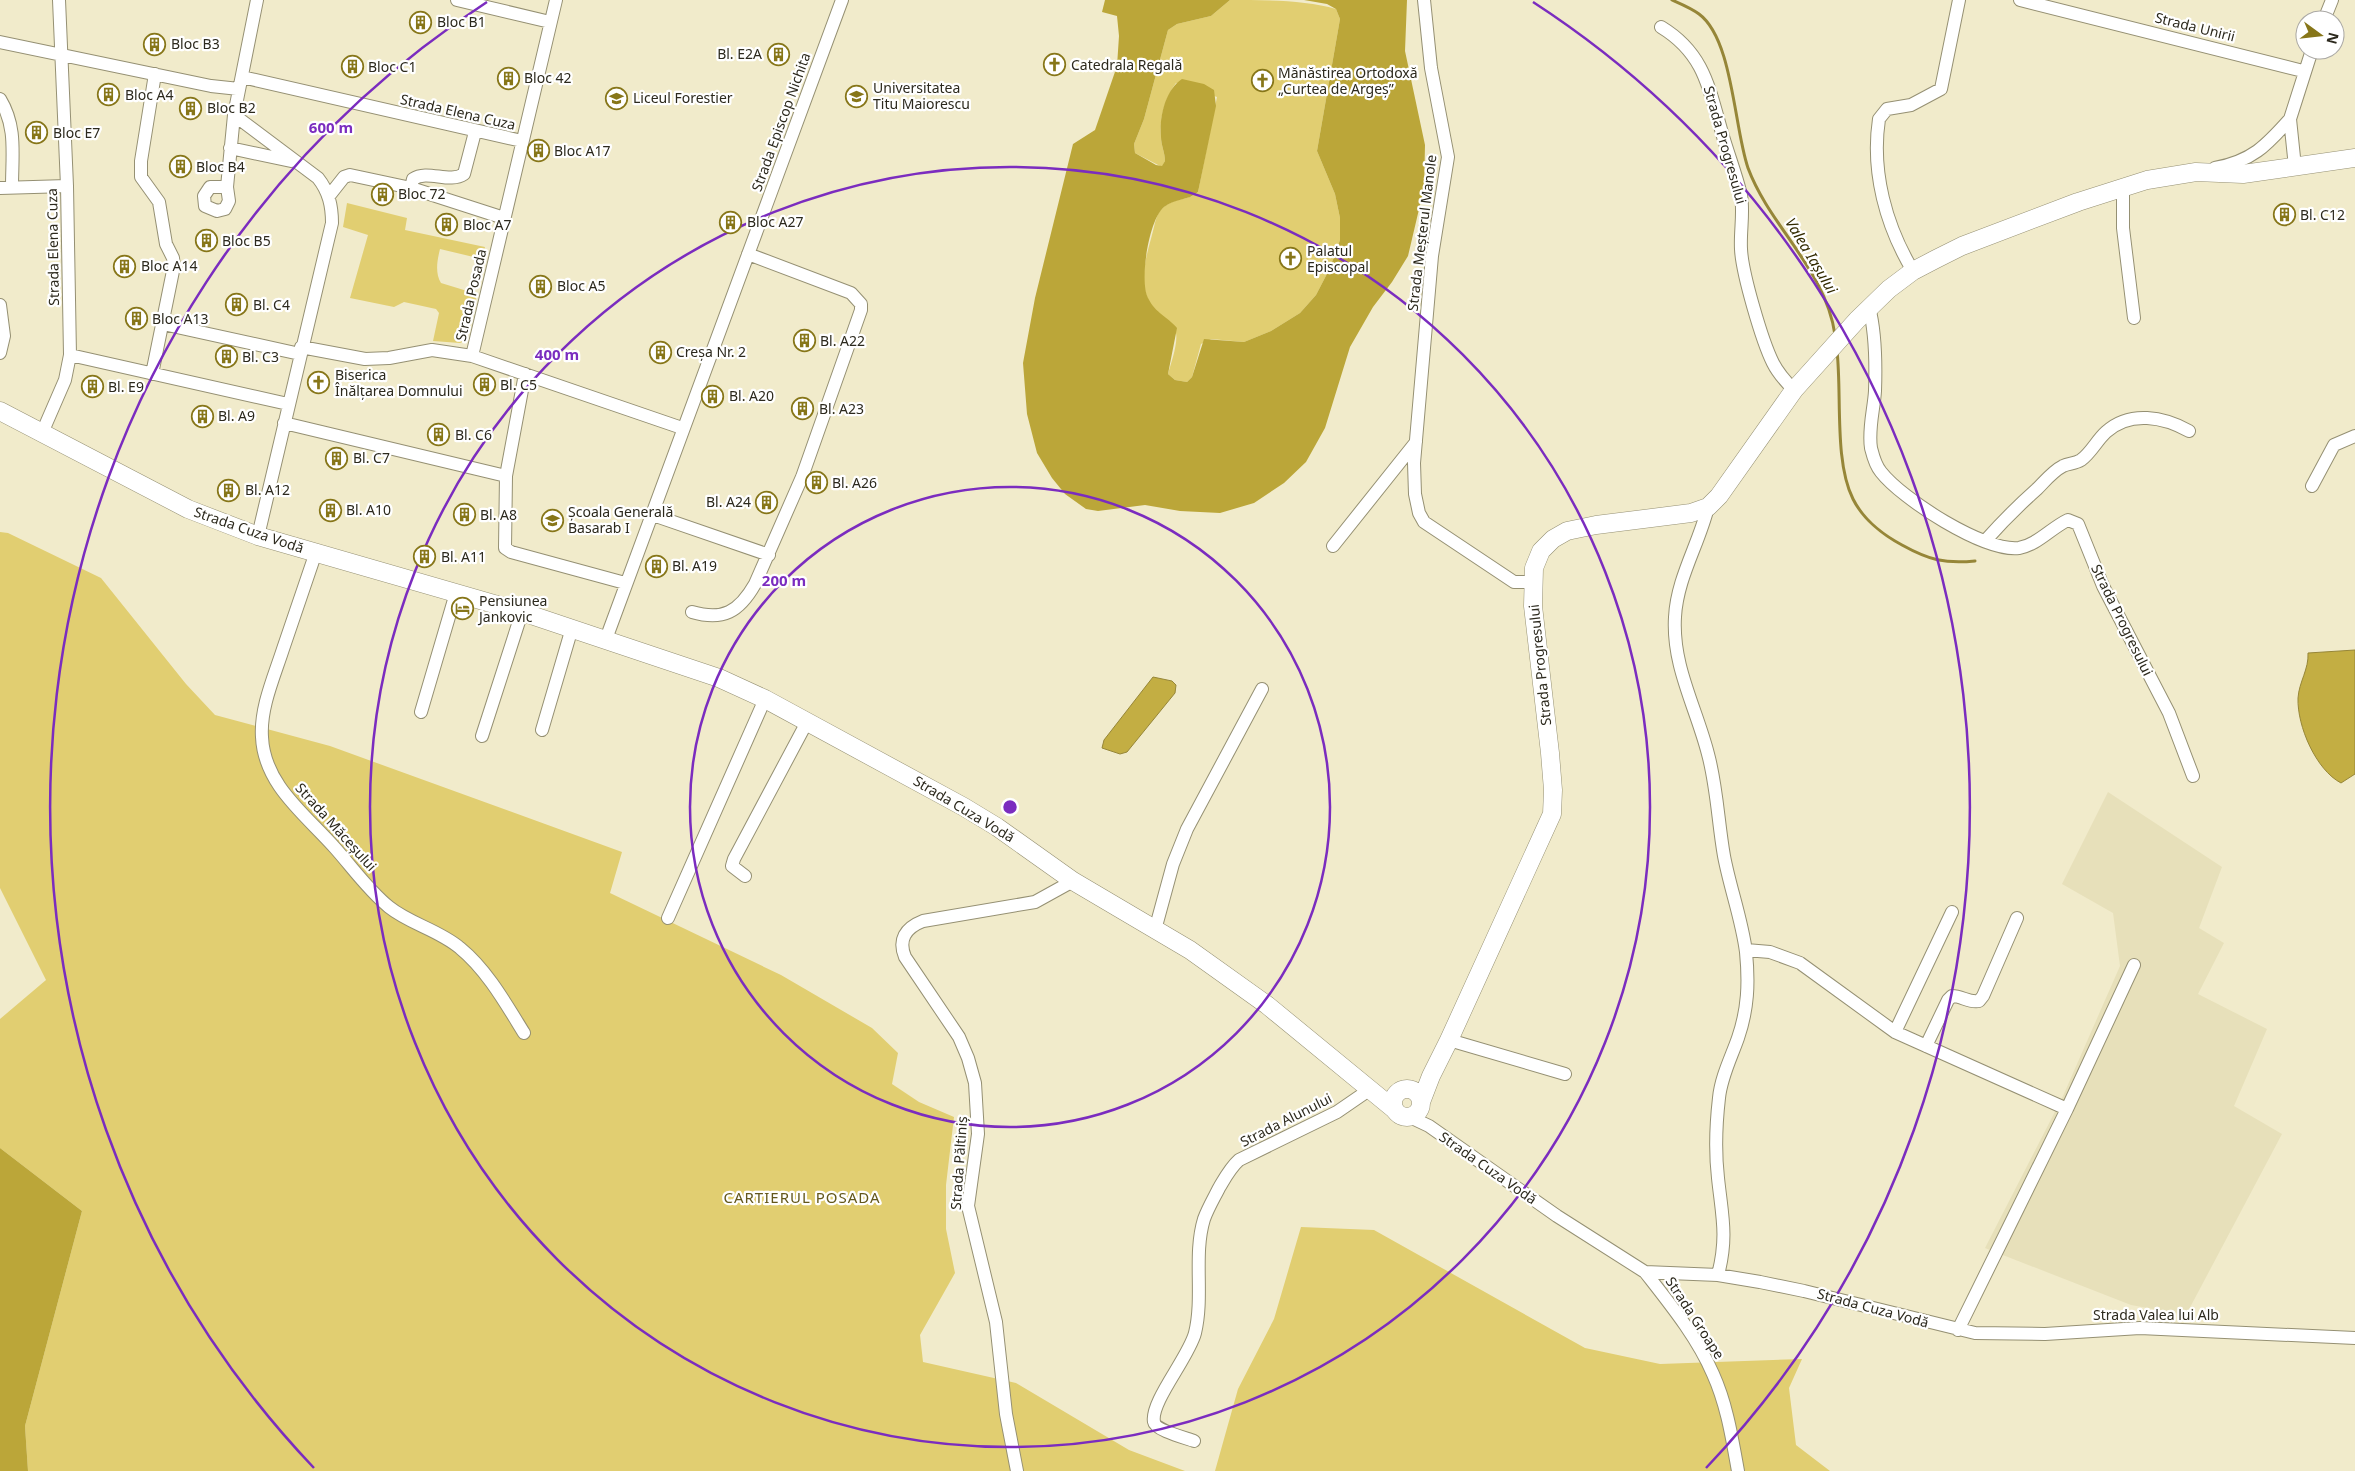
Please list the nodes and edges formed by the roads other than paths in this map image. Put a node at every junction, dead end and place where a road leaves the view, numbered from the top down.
1 (59, 0) edge
2 (257, 0) edge
3 (457, 0) edge
4 (556, 0) edge
5 (842, 0) edge
6 (1424, 0) edge
7 (1959, 0) edge
8 (2020, 0) edge
9 (550, 22) junction
10 (1661, 27) dead end
11 (0, 42) edge
12 (62, 55) junction
13 (2308, 60) edge
14 (2303, 71) junction
15 (155, 74) junction
16 (240, 83) junction
17 (0, 99) edge
18 (234, 115) junction
19 (2290, 119) junction
20 (475, 132) junction
21 (522, 141) junction
22 (230, 148) junction
23 (2355, 158) edge
24 (300, 163) junction
25 (2295, 167) junction
26 (2196, 172) junction
27 (67, 186) junction
28 (6, 187) edge
29 (227, 187) dead end
30 (2124, 187) junction
31 (411, 188) junction
32 (329, 196) junction
33 (504, 218) junction
34 (748, 254) junction
35 (1913, 271) junction
36 (0, 305) edge
37 (1863, 314) junction
38 (2134, 318) dead end
39 (163, 324) junction
40 (300, 350) junction
41 (0, 353) edge
42 (70, 355) junction
43 (472, 356) junction
44 (152, 374) junction
45 (525, 374) junction
46 (1794, 390) junction
47 (288, 404) junction
48 (0, 411) edge
49 (284, 423) junction
50 (682, 428) junction
51 (2189, 431) dead end
52 (42, 433) junction
53 (2355, 436) edge
54 (1416, 442) junction
55 (506, 476) junction
56 (2312, 486) dead end
57 (1708, 507) junction
58 (650, 514) junction
59 (258, 536) junction
60 (1986, 540) junction
61 (1332, 546) dead end
62 (316, 552) junction
63 (769, 555) junction
64 (1533, 582) junction
65 (625, 583) junction
66 (456, 593) junction
67 (522, 612) junction
68 (692, 612) dead end
69 (572, 628) junction
70 (606, 639) junction
71 (1262, 689) dead end
72 (765, 699) junction
73 (421, 712) dead end
74 (806, 722) junction
75 (542, 730) dead end
76 (482, 736) dead end
77 (2193, 776) dead end
78 (745, 876) dead end
79 (1073, 881) junction
80 (1952, 912) dead end
81 (668, 918) dead end
82 (2017, 918) dead end
83 (1155, 930) junction
84 (1746, 950) junction
85 (2134, 965) dead end
86 (1895, 1032) junction
87 (524, 1033) dead end
88 (1449, 1040) junction
89 (1926, 1046) junction
90 (1566, 1074) dead end
91 (1374, 1093) junction
92 (1409, 1103) junction
93 (2067, 1109) junction
94 (1645, 1272) junction
95 (1718, 1276) junction
96 (1958, 1330) junction
97 (2355, 1338) edge
98 (1194, 1441) dead end
99 (1017, 1471) edge
100 (1738, 1471) edge

1 - 12 street, Strada Elena Cuza
2 - 16 street
3 - 9 street
4 - 9 street, Strada Posada
5 - 34 street, Strada Episcop Nichita
6 - 54 street, Strada Meșterul Manole
7 - 35 street
8 - 14 street, Strada Unirii
9 - 21 street, Strada Posada
10 - 46 street, Strada Progresului
11 - 12 street
12 - 15 street, Strada Elena Cuza
12 - 27 street, Strada Elena Cuza
13 - 14 street
14 - 19 street
15 - 16 street, Strada Elena Cuza
15 - 39 street
16 - 18 street
16 - 20 street, Strada Elena Cuza
17 - 28 street
18 - 22 street
18 - 24 street
19 - 25 street
19 - 26 street
20 - 21 street, Strada Elena Cuza
20 - 31 street
21 - 33 street, Strada Posada
22 - 24 street
22 - 29 street
23 - 25 street
24 - 32 street
25 - 26 street
26 - 30 street
27 - 28 street
27 - 42 street, Strada Elena Cuza
30 - 35 street
30 - 38 street
31 - 32 street
31 - 33 street
32 - 40 street
33 - 43 street, Strada Posada
34 - 50 street, Strada Episcop Nichita
34 - 63 street
35 - 37 street
36 - 41 street
37 - 46 street
37 - 60 street, Strada Progresului
39 - 40 street
39 - 44 street
40 - 43 street, Strada Posada
40 - 47 street
42 - 44 street
42 - 52 street, Strada Elena Cuza
43 - 45 street
44 - 47 street
45 - 50 street
45 - 55 street
46 - 57 street
47 - 49 street
48 - 52 street, Strada Cuza Vodă
49 - 55 street
49 - 59 street
50 - 58 street, Strada Episcop Nichita
51 - 60 street
52 - 59 street, Strada Cuza Vodă
53 - 56 street
54 - 61 street
54 - 64 street, Strada Meșterul Manole
55 - 65 street
57 - 64 street, Strada Progresului
57 - 84 street
58 - 63 street
58 - 65 street, Strada Episcop Nichita
59 - 62 street, Strada Cuza Vodă
60 - 77 street, Strada Progresului
62 - 66 street, Strada Cuza Vodă
62 - 87 street, Strada Măceșului
63 - 68 street
64 - 88 street, Strada Progresului
65 - 70 street, Strada Episcop Nichita
66 - 67 street, Strada Cuza Vodă
66 - 73 street
67 - 69 street, Strada Cuza Vodă
67 - 76 street
69 - 70 street, Strada Cuza Vodă
69 - 75 street
70 - 72 street, Strada Cuza Vodă
71 - 83 street
72 - 74 street, Strada Cuza Vodă
72 - 81 street
74 - 78 street
74 - 79 street, Strada Cuza Vodă
79 - 83 street, Strada Cuza Vodă
79 - 99 street, Strada Păltiniș
80 - 86 street
82 - 89 street
83 - 91 street, Strada Cuza Vodă
84 - 86 street
84 - 95 street
85 - 93 street
86 - 89 street
88 - 90 street
88 - 92 street, Strada Progresului
89 - 93 street
91 - 92 street
91 - 98 street, Strada Alunului
92 - 94 street, Strada Cuza Vodă
93 - 96 street
94 - 95 street, Strada Cuza Vodă
94 - 100 street, Strada Groape
95 - 96 street, Strada Cuza Vodă
96 - 97 street, Strada Valea lui Alb

